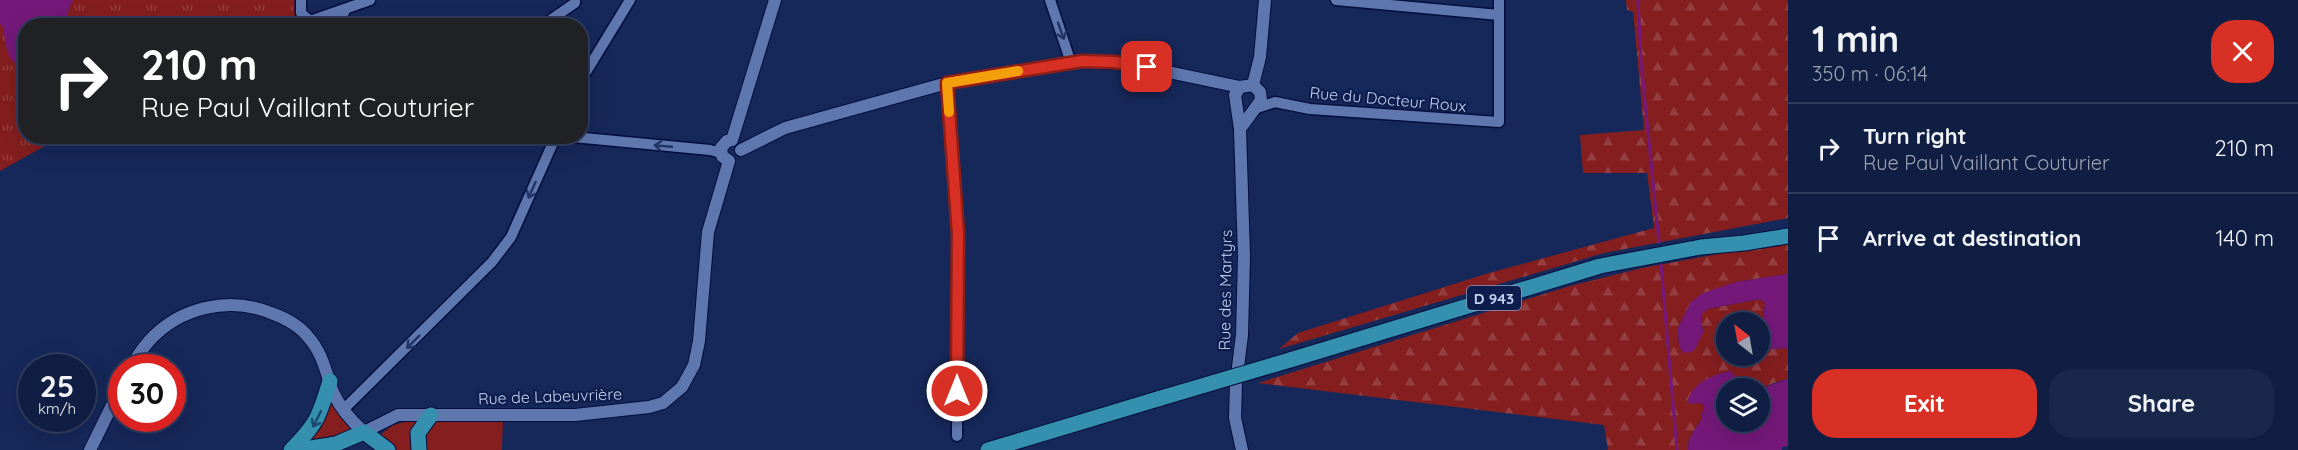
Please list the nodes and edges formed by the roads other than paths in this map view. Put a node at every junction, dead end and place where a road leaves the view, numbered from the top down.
1 (301, 0) edge
2 (370, 0) edge
3 (575, 0) edge
4 (630, 0) edge
5 (775, 0) edge
6 (1050, 0) edge
7 (1265, 0) edge
8 (1336, 0) edge
9 (1499, 0) edge
10 (346, 9) junction
11 (1499, 15) junction
12 (307, 18) edge
13 (319, 18) edge
14 (341, 18) edge
15 (553, 18) edge
16 (1071, 63) junction
17 (588, 69) edge
18 (947, 83) junction
19 (1215, 83) junction
20 (1240, 87) junction
21 (1257, 89) junction
22 (1275, 102) junction
23 (1237, 103) junction
24 (1255, 109) junction
25 (1240, 129) junction
26 (588, 138) edge
27 (732, 140) junction
28 (553, 144) edge
29 (741, 150) junction
30 (725, 157) junction
31 (1788, 227) edge
32 (1788, 236) edge
33 (1701, 247) junction
34 (140, 354) edge
35 (330, 381) junction
36 (343, 410) junction
37 (108, 413) edge
38 (430, 415) junction
39 (364, 432) junction
40 (957, 436) dead end
41 (90, 450) edge
42 (291, 450) edge
43 (299, 450) edge
44 (388, 450) edge
45 (419, 450) edge
46 (988, 450) edge
47 (1242, 450) edge

1 - 12 street
2 - 10 street
3 - 15 street
4 - 17 street
5 - 27 street
6 -> 16 street
7 - 21 street
8 - 11 street
9 - 11 street
10 - 13 street
10 - 14 street
11 - 22 street, Rue du Docteur Roux
16 - 18 street
16 - 19 street
18 - 29 street
18 - 40 street
19 - 20 street
19 - 23 street
20 - 21 street
20 - 23 street
21 - 22 street, Rue du Docteur Roux
21 - 24 street
22 - 24 street, Rue du Docteur Roux
23 - 24 street
23 - 25 street, Rue des Martyrs
24 - 25 street
25 - 47 street, Rue des Martyrs
30 -> 26 street
27 - 29 street
27 - 30 street
28 -> 36 street
29 - 30 street
30 - 38 street, Rue de Labeuvrière
31 - 33 main road, D 943
32 - 33 main road, D 943
33 - 46 main road, D 943, bridge
34 - 35 street
35 - 36 street
35 -> 42 main road
36 - 39 street
37 - 41 street
38 - 39 street, Rue de Labeuvrière
38 - 45 main road
39 - 43 main road
39 - 44 main road

